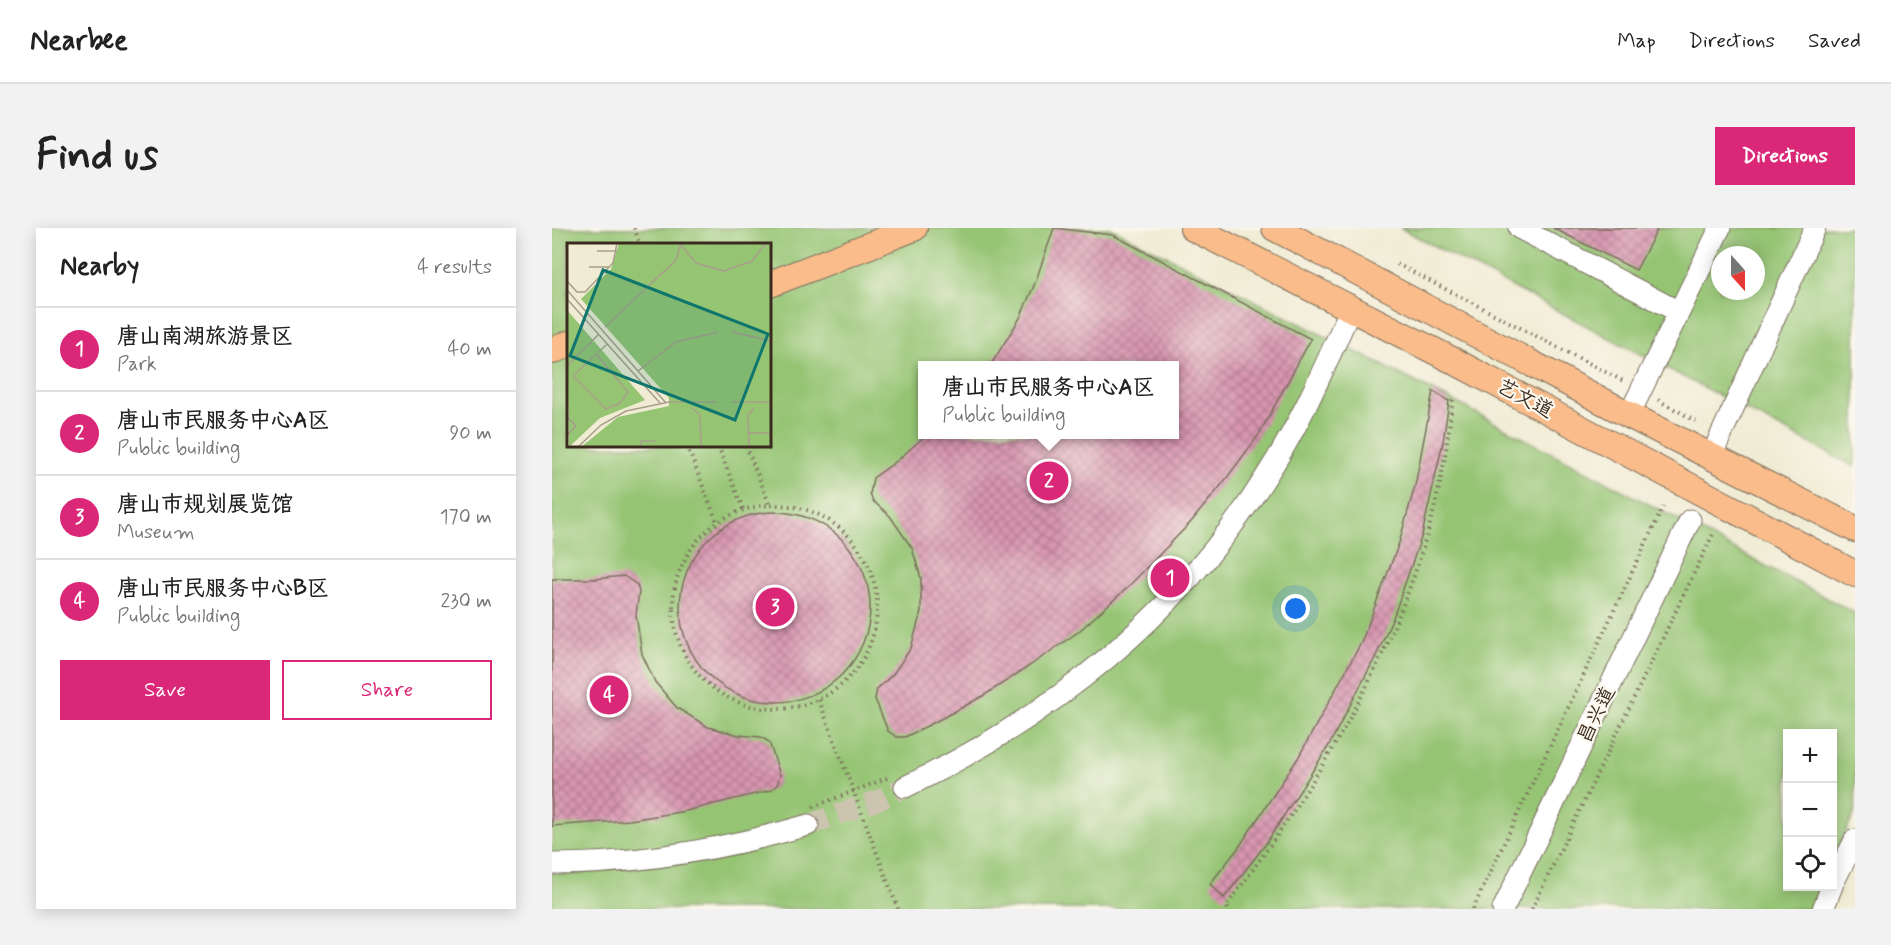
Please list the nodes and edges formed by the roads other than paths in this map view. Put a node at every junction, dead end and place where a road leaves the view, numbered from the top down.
1 (873, 228) edge
2 (914, 228) edge
3 (1193, 228) edge
4 (1275, 228) edge
5 (1519, 228) edge
6 (1720, 228) edge
7 (1815, 228) edge
8 (771, 267) edge
9 (771, 284) edge
10 (1351, 308) junction
11 (1679, 312) junction
12 (567, 344) edge
13 (552, 351) edge
14 (567, 361) edge
15 (552, 367) edge
16 (1629, 415) junction
17 (1716, 445) junction
18 (1696, 490) junction
19 (1690, 520) dead end
20 (1855, 530) edge
21 (1855, 574) edge
22 (899, 782) tunnel mouth
23 (806, 817) tunnel mouth
24 (1855, 840) edge
25 (552, 864) edge
26 (1837, 876) edge
27 (1830, 891) edge
28 (1503, 909) edge
29 (1823, 909) edge

1 - 8 main road
2 - 9 main road
3 - 10 main road, 艺文道
4 - 16 main road, 艺文道
5 - 11 street
6 - 11 street
7 - 17 street
10 - 18 main road, 艺文道
10 - 22 street
11 - 16 street
12 - 13 main road
14 - 15 main road
16 - 17 main road, 艺文道
17 - 18 main road
17 - 20 main road, 艺文道
18 - 21 main road, 艺文道
19 - 28 street, 昌兴道
23 - 25 street
24 - 26 street
27 - 29 street

